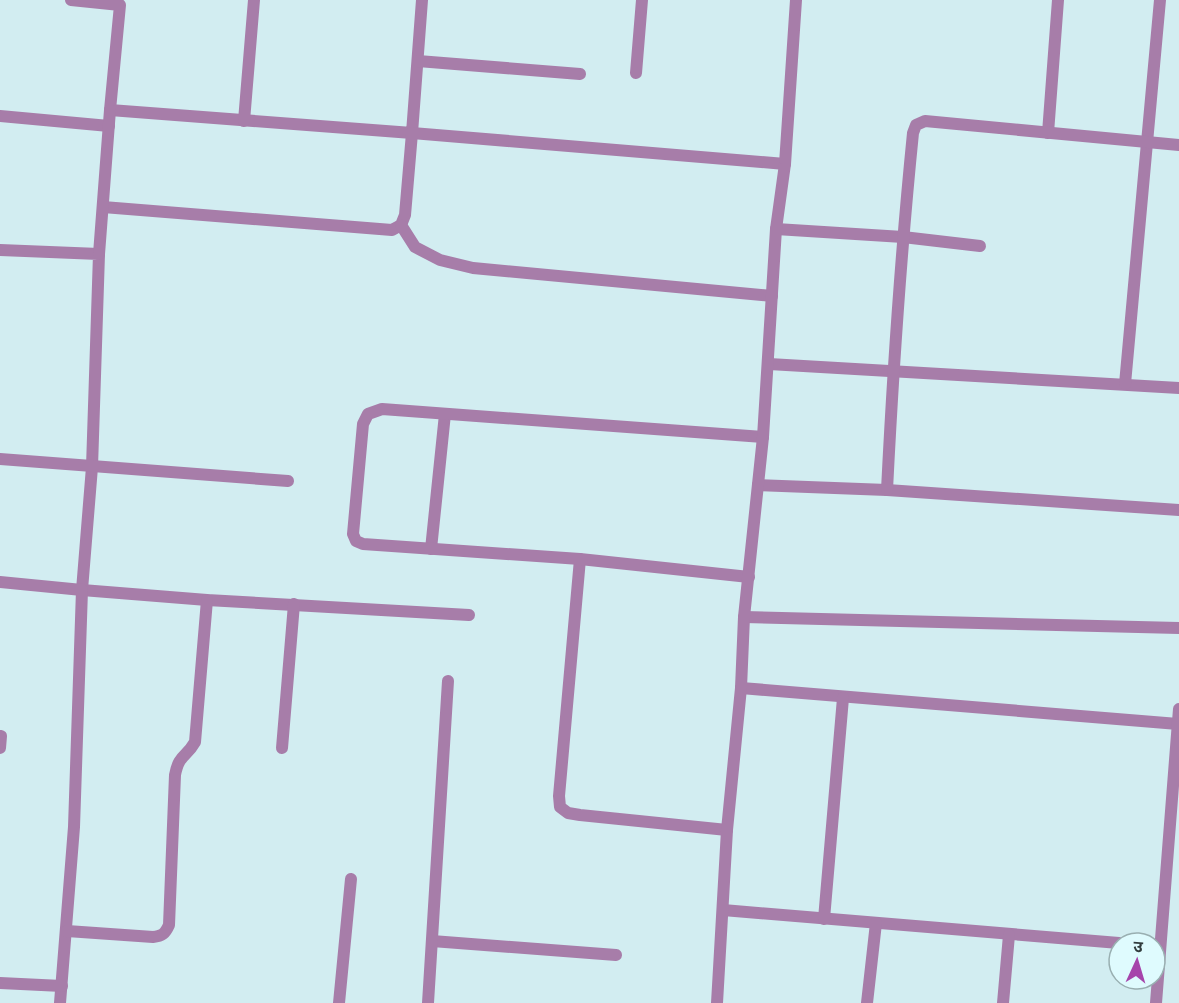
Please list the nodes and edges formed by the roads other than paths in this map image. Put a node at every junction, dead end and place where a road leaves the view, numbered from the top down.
1 (72, 0) edge
2 (254, 0) edge
3 (422, 0) edge
4 (642, 0) edge
5 (796, 0) edge
6 (1058, 0) edge
7 (1160, 0) edge
8 (120, 2) edge
9 (418, 61) junction
10 (636, 73) dead end
11 (580, 74) dead end
12 (110, 110) junction
13 (0, 116) edge
14 (244, 121) junction
15 (109, 126) junction
16 (1048, 132) junction
17 (412, 133) junction
18 (1148, 141) junction
19 (1179, 145) edge
20 (785, 164) junction
21 (103, 207) junction
22 (401, 225) junction
23 (777, 229) junction
24 (903, 237) junction
25 (980, 246) dead end
26 (0, 250) edge
27 (99, 254) junction
28 (772, 296) junction
29 (769, 364) junction
30 (893, 370) junction
31 (1125, 384) junction
32 (1179, 388) edge
33 (446, 414) junction
34 (763, 437) junction
35 (0, 459) edge
36 (92, 467) junction
37 (288, 481) dead end
38 (758, 485) junction
39 (887, 490) junction
40 (1179, 510) edge
41 (431, 549) junction
42 (580, 560) junction
43 (749, 578) junction
44 (0, 582) edge
45 (82, 590) junction
46 (207, 600) junction
47 (294, 604) junction
48 (469, 615) dead end
49 (744, 617) junction
50 (1179, 628) edge
51 (448, 681) dead end
52 (741, 688) junction
53 (843, 698) junction
54 (1179, 709) edge
55 (1178, 724) edge
56 (282, 748) dead end
57 (1177, 760) edge
58 (728, 830) junction
59 (351, 879) dead end
60 (723, 910) junction
61 (824, 918) junction
62 (876, 923) junction
63 (67, 931) junction
64 (1160, 931) edge
65 (1009, 935) junction
66 (432, 941) junction
67 (1107, 942) edge
68 (616, 955) dead end
69 (0, 983) edge
70 (62, 986) junction
71 (60, 1003) edge
72 (339, 1003) edge
73 (428, 1003) edge
74 (717, 1003) edge
75 (867, 1003) edge
76 (1003, 1003) edge

1 - 8 street
2 - 14 street
3 - 9 street
4 - 10 street
5 - 20 street
6 - 16 street
7 - 18 street
8 - 12 street
9 - 11 street
9 - 17 street
12 - 14 street
12 - 15 street
13 - 15 street
14 - 17 street
15 - 21 street
16 - 18 street
16 - 24 street
17 - 20 street
17 - 22 street
18 - 19 street
18 - 31 street
20 - 23 street
21 - 22 street
21 - 27 street
22 - 28 street
23 - 24 street
23 - 28 street
24 - 25 street
24 - 30 street
26 - 27 street
27 - 36 street
28 - 29 street
29 - 30 street
29 - 34 street
30 - 31 street
30 - 39 street
31 - 32 street
33 - 34 street
33 - 41 street
33 - 41 street
34 - 38 street
35 - 36 street
36 - 37 street
36 - 45 street
38 - 39 street
38 - 43 street
39 - 40 street
41 - 42 street
42 - 43 street
42 - 58 street
43 - 49 street
44 - 45 street
45 - 46 street
45 - 63 street
46 - 47 street
46 - 63 street
47 - 48 street
47 - 56 street
49 - 50 street
49 - 52 street
51 - 66 street
52 - 53 street
52 - 58 street
53 - 55 street
53 - 61 street
54 - 55 street
55 - 57 street
57 - 64 street
58 - 60 street
59 - 72 street
60 - 61 street
60 - 74 street
61 - 62 street
62 - 65 street
62 - 75 street
63 - 70 street
65 - 67 street
65 - 76 street
66 - 68 street
66 - 73 street
69 - 70 street
70 - 71 street

